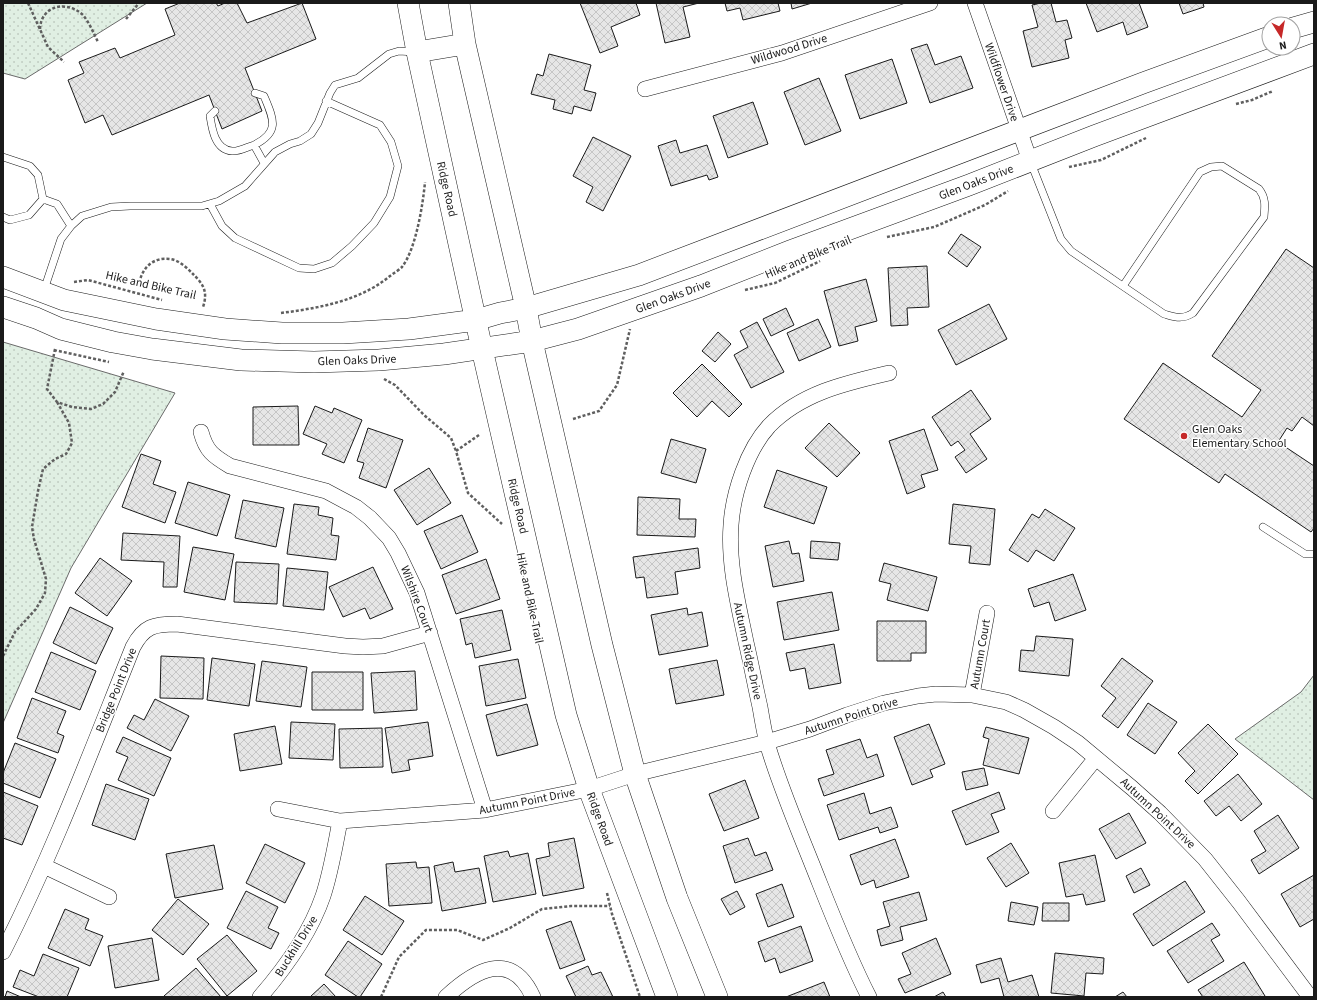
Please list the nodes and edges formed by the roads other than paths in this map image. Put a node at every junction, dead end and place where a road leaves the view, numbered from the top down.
1 (408, 3) edge
2 (459, 3) edge
3 (930, 3) edge
4 (975, 3) edge
5 (1314, 22) edge
6 (1301, 26) edge
7 (1261, 40) edge
8 (466, 44) junction
9 (417, 52) junction
10 (1314, 54) edge
11 (645, 89) dead end
12 (255, 93) dead end
13 (326, 101) junction
14 (215, 111) dead end
15 (1019, 131) junction
16 (254, 145) junction
17 (3, 157) edge
18 (1030, 161) junction
19 (264, 163) junction
20 (43, 199) junction
21 (210, 204) junction
22 (3, 217) edge
23 (71, 226) junction
24 (3, 277) edge
25 (46, 285) junction
26 (1123, 286) junction
27 (3, 307) edge
28 (526, 308) junction
29 (36, 318) junction
30 (476, 320) junction
31 (532, 341) junction
32 (482, 348) junction
33 (889, 373) dead end
34 (201, 432) dead end
35 (1263, 527) dead end
36 (1314, 554) edge
37 (987, 613) dead end
38 (430, 633) junction
39 (972, 695) junction
40 (767, 742) junction
41 (1096, 758) junction
42 (635, 774) junction
43 (589, 789) junction
44 (278, 809) dead end
45 (484, 810) junction
46 (1053, 811) dead end
47 (340, 821) junction
48 (44, 866) junction
49 (109, 897) dead end
50 (3, 952) edge
51 (260, 997) edge
52 (446, 997) edge
53 (533, 997) edge
54 (667, 997) edge
55 (718, 997) edge
56 (869, 997) edge
57 (1310, 997) edge

1 - 9 street, Ridge Road
2 - 8 street
3 - 11 street, Wildwood Drive
4 - 15 street, Wildflower Drive
5 - 6 street
7 - 15 street
8 - 9 street
8 - 28 street
9 - 13 lane
9 - 30 street, Ridge Road
10 - 18 street, Glen Oaks Drive
12 - 16 lane
13 - 19 lane
13 - 21 lane
14 - 16 lane
15 - 18 street, Wildflower Drive
15 - 28 street
16 - 19 lane
17 - 20 lane
18 - 26 lane
18 - 31 street, Glen Oaks Drive
19 - 21 lane
20 - 22 lane
20 - 23 lane
21 - 23 lane
23 - 25 lane
24 - 25 street
25 - 29 street
25 - 30 street
26 - 26 lane
27 - 29 street, Glen Oaks Drive
28 - 30 street
28 - 31 street
29 - 32 street, Glen Oaks Drive
30 - 32 street, Ridge Road
31 - 32 street, Glen Oaks Drive
31 - 42 street
32 - 43 street, Ridge Road
33 - 40 street, Autumn Ridge Drive
34 - 38 street, Wilshire Court
35 - 36 lane
37 - 39 street, Autumn Court
38 - 45 street, Wilshire Court
38 - 48 street, Bridge Point Drive
39 - 40 street, Autumn Point Drive
39 - 41 street, Autumn Point Drive
40 - 42 street, Autumn Point Drive
40 - 56 street, Autumn Ridge Drive
41 - 46 street
41 - 57 street, Autumn Point Drive
42 - 43 street, Autumn Point Drive
42 - 55 street
43 - 45 street, Autumn Point Drive
43 - 54 street, Ridge Road
44 - 47 street, Autumn Point Drive
45 - 47 street, Autumn Point Drive
47 - 51 street, Buckhill Drive
48 - 49 street
48 - 50 street, Bridge Point Drive
52 - 53 street

